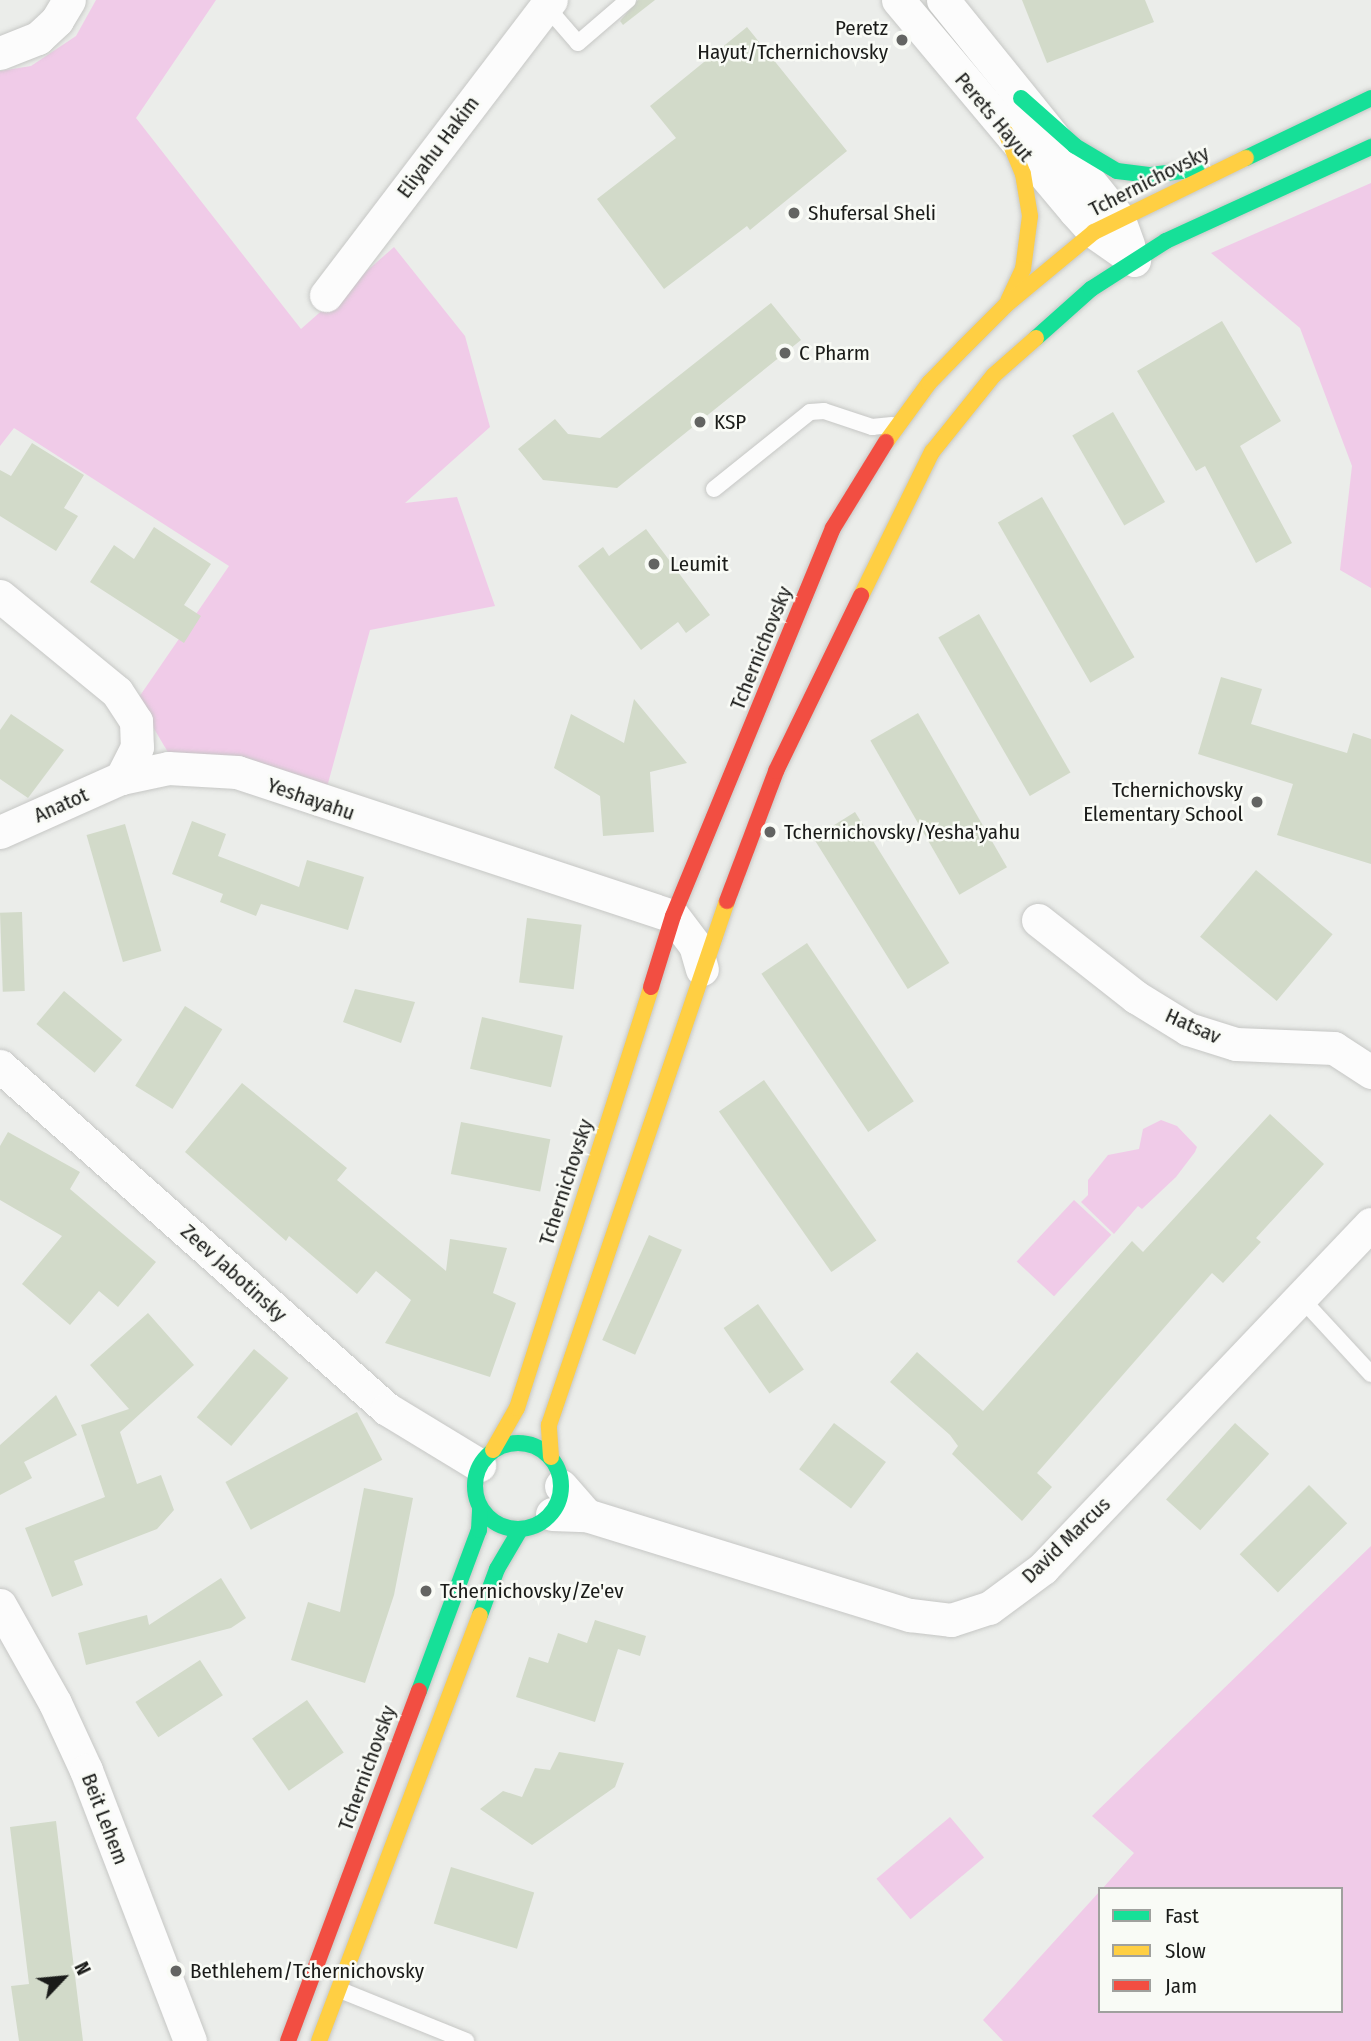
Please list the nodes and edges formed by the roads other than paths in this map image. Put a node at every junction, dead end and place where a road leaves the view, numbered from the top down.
1 (69, 0) edge
2 (628, 0) edge
3 (898, 0) edge
4 (943, 0) edge
5 (548, 3) edge
6 (0, 53) edge
7 (1371, 98) edge
8 (1021, 99) junction
9 (1006, 133) junction
10 (1371, 147) edge
11 (1230, 163) junction
12 (1106, 225) junction
13 (1134, 260) junction
14 (326, 295) dead end
15 (1006, 305) junction
16 (898, 423) junction
17 (714, 489) dead end
18 (0, 596) edge
19 (121, 778) junction
20 (0, 832) edge
21 (673, 916) junction
22 (1038, 920) dead end
23 (702, 970) junction
24 (0, 1066) edge
25 (1371, 1072) edge
26 (1371, 1224) edge
27 (1299, 1296) junction
28 (1371, 1374) edge
29 (486, 1457) junction
30 (555, 1486) junction
31 (480, 1508) junction
32 (520, 1530) junction
33 (0, 1605) edge
34 (340, 1990) junction
35 (190, 2041) edge
36 (288, 2041) edge
37 (319, 2041) edge
38 (466, 2041) edge

1 - 6 street
2 - 5 lane
3 - 9 street, Perets Hayut
4 - 8 street, Perets Hayut
5 - 14 street, Eliyahu Hakim
7 - 11 street, Tchernichovsky
8 - 11 street
8 - 12 street, Perets Hayut
9 - 12 street, Perets Hayut
9 - 15 street
10 - 13 street
11 - 12 street, Tchernichovsky
12 - 13 street
12 - 15 street, Tchernichovsky
13 - 23 street
15 - 16 street, Tchernichovsky
16 - 17 lane
16 - 21 street, Tchernichovsky
18 - 19 street
19 - 20 street, Anatot
19 - 21 street, Yeshayahu
21 - 23 street
21 - 29 street, Tchernichovsky
22 - 25 street, Hatsav
23 - 30 street
24 - 29 street, Zeev Jabotinsky
26 - 27 street, David Marcus
27 - 28 lane
27 - 30 street, David Marcus
29 - 30 street
29 - 31 street
30 - 32 street
31 - 32 street
31 - 36 street, Tchernichovsky
32 - 34 street
33 - 35 street, Beit Lehem
34 - 37 street
34 - 38 lane

